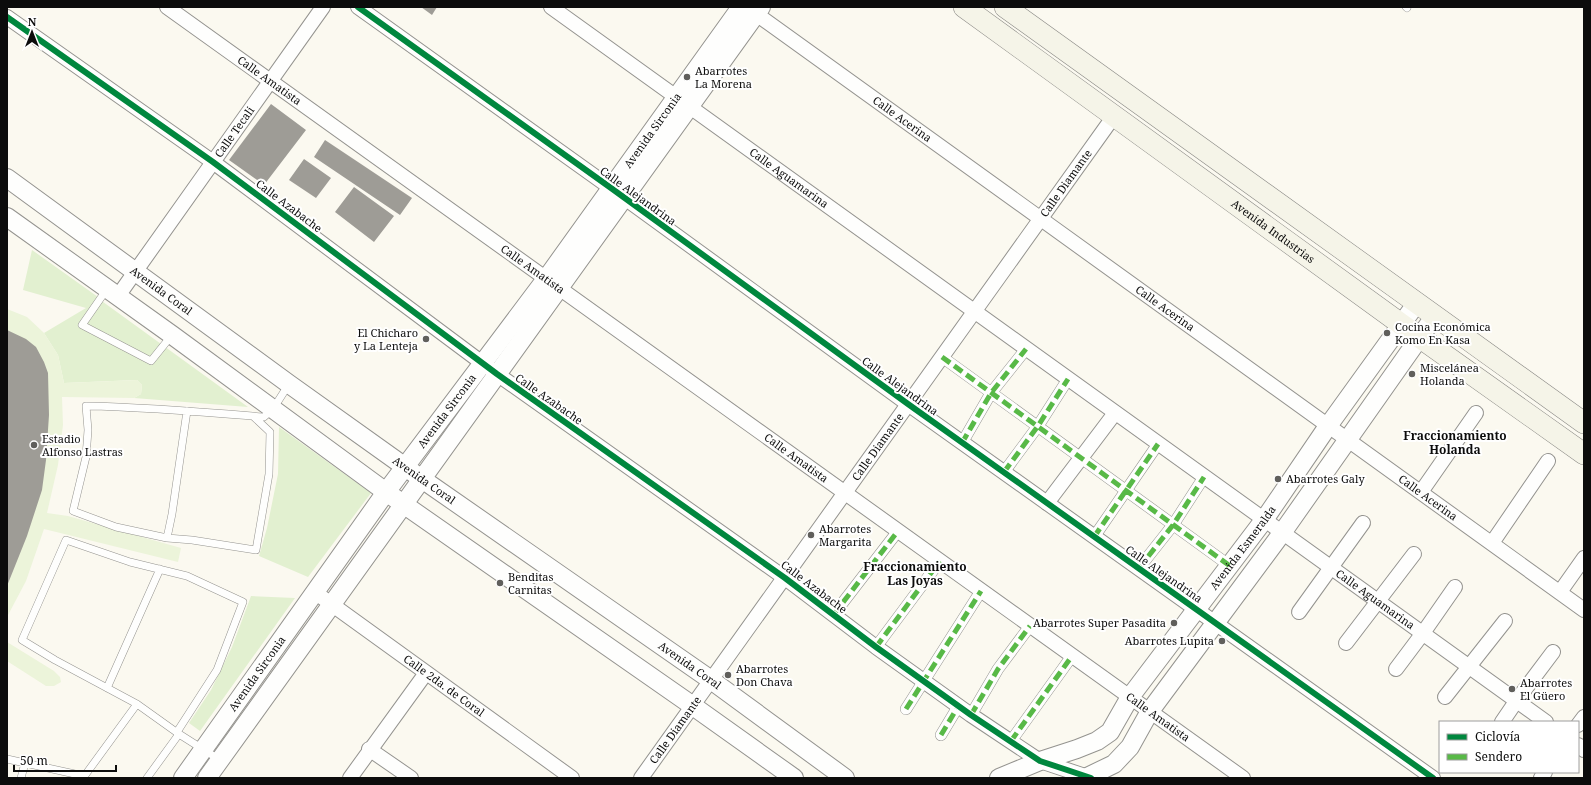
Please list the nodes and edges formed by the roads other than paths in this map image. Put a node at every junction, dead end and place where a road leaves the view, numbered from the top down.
1 (167, 7) edge
2 (323, 7) edge
3 (358, 7) edge
4 (551, 7) edge
5 (964, 7) edge
6 (1005, 7) edge
7 (751, 9) edge
8 (7, 17) edge
9 (271, 81) junction
10 (683, 102) junction
11 (1114, 116) junction
12 (213, 162) junction
13 (7, 178) edge
14 (617, 193) junction
15 (7, 217) edge
16 (1040, 219) junction
17 (135, 272) junction
18 (553, 283) junction
19 (113, 293) junction
20 (1416, 304) junction
21 (975, 312) junction
22 (1434, 317) junction
23 (1401, 324) junction
24 (172, 334) junction
25 (1419, 338) junction
26 (1026, 349) junction
27 (942, 357) junction
28 (483, 363) junction
29 (497, 374) junction
30 (1068, 379) junction
31 (289, 384) junction
32 (991, 392) junction
33 (908, 404) junction
34 (272, 408) junction
35 (187, 411) junction
36 (1115, 412) junction
37 (1476, 412) dead end
38 (254, 417) junction
39 (1584, 423) edge
40 (1038, 426) junction
41 (1328, 426) junction
42 (1348, 440) junction
43 (962, 443) junction
44 (1158, 444) junction
45 (1584, 454) edge
46 (1082, 458) junction
47 (1548, 461) dead end
48 (406, 466) junction
49 (1004, 472) junction
50 (1204, 477) junction
51 (422, 479) junction
52 (1126, 491) junction
53 (386, 492) junction
54 (1421, 492) junction
55 (844, 493) junction
56 (1047, 503) junction
57 (404, 504) junction
58 (1264, 520) junction
59 (1362, 523) dead end
60 (1172, 524) junction
61 (898, 531) junction
62 (1282, 533) junction
63 (1094, 537) junction
64 (167, 538) junction
65 (1492, 543) junction
66 (1414, 554) dead end
67 (1584, 558) edge
68 (940, 561) junction
69 (1230, 566) junction
70 (1139, 568) junction
71 (1331, 568) junction
72 (160, 569) junction
73 (785, 578) junction
74 (1455, 587) dead end
75 (981, 591) junction
76 (1560, 592) junction
77 (316, 593) junction
78 (1378, 602) junction
79 (332, 604) junction
80 (1197, 610) junction
81 (1584, 610) edge
82 (1299, 612) dead end
83 (834, 614) junction
84 (1505, 621) dead end
85 (1216, 623) junction
86 (1030, 626) junction
87 (1423, 633) junction
88 (1346, 644) dead end
89 (876, 647) junction
90 (1553, 652) dead end
91 (1072, 656) junction
92 (1468, 666) junction
93 (1396, 669) dead end
94 (426, 673) junction
95 (711, 680) junction
96 (924, 680) junction
97 (107, 688) junction
98 (1446, 697) dead end
99 (1130, 698) junction
100 (1516, 700) junction
101 (137, 704) junction
102 (959, 705) junction
103 (693, 706) junction
104 (906, 709) dead end
105 (1150, 711) junction
106 (971, 715) junction
107 (1503, 721) edge
108 (1545, 721) edge
109 (178, 733) junction
110 (941, 735) dead end
111 (1011, 741) junction
112 (203, 749) junction
113 (369, 749) junction
114 (7, 759) edge
115 (220, 760) junction
116 (1040, 761) junction
117 (25, 763) junction
118 (83, 777) edge
119 (21, 778) edge
120 (147, 778) edge
121 (183, 778) edge
122 (206, 778) edge
123 (350, 778) edge
124 (411, 778) edge
125 (572, 778) edge
126 (641, 778) edge
127 (794, 778) edge
128 (844, 778) edge
129 (999, 778) edge
130 (1088, 778) edge
131 (1243, 778) edge
132 (1433, 778) edge

1 - 9 street, Calle Amatista
2 - 9 street, Calle Tecali
3 - 14 street, Calle Alejandrina
4 - 10 street, Calle Aguamarina
5 - 11 main road, Avenida Industrias
6 - 20 main road
7 - 10 street, Avenida Sirconia
7 - 16 street, Calle Acerina
8 - 12 street, Calle Azabache
9 - 12 street, Calle Tecali
9 - 18 street, Calle Amatista
10 - 14 street, Avenida Sirconia
10 - 21 street, Calle Aguamarina
11 - 16 street, Calle Diamante
11 - 23 main road, Avenida Industrias
12 - 17 street, Calle Tecali
12 - 28 street, Calle Azabache
13 - 17 street, Avenida Coral
14 - 18 street, Avenida Sirconia
14 - 33 street, Calle Alejandrina
15 - 19 street
16 - 21 street, Calle Diamante
16 - 41 street, Calle Acerina
17 - 19 street, Calle Tecali
17 - 31 street, Avenida Coral
18 - 28 street, Avenida Sirconia
18 - 29 street, Avenida Sirconia
18 - 55 street, Calle Amatista
19 - 24 street
19 - 24 lane
20 - 22 main road
20 - 23 street, Avenida Esmeralda
21 - 26 street, Calle Aguamarina
21 - 27 street, Calle Diamante
22 - 25 street, Avenida Esmeralda
22 - 39 main road
23 - 25 main road, Avenida Industrias
23 - 41 street, Avenida Esmeralda
24 - 34 street
25 - 42 street, Avenida Esmeralda
25 - 45 main road, Avenida Industrias
26 - 30 street, Calle Aguamarina
26 - 32 street
27 - 32 street
27 - 33 street, Calle Diamante
28 - 29 street, Calle Azabache
28 - 48 street, Avenida Sirconia
29 - 51 street, Avenida Sirconia
29 - 73 street, Calle Azabache
30 - 36 street, Calle Aguamarina
30 - 40 street
31 - 34 lane
31 - 48 street, Avenida Coral
32 - 40 street
32 - 43 street
33 - 43 street, Calle Alejandrina
33 - 55 street, Calle Diamante
34 - 38 lane
34 - 53 street
35 - 38 lane
35 - 64 lane
35 - 64 lane
36 - 44 street, Calle Aguamarina
36 - 46 street
37 - 54 street
38 - 64 lane
40 - 46 street
40 - 49 street
41 - 42 street, Calle Acerina
41 - 58 street, Avenida Esmeralda
42 - 54 street, Calle Acerina
42 - 62 street, Avenida Esmeralda
43 - 49 street, Calle Alejandrina
44 - 50 street, Calle Aguamarina
44 - 52 street
46 - 52 street
46 - 56 street
47 - 65 street
48 - 51 street, Avenida Coral
48 - 53 street, Avenida Sirconia
49 - 56 street, Calle Alejandrina
50 - 58 street, Calle Aguamarina
50 - 60 street
51 - 57 street, Avenida Sirconia
51 - 95 street, Avenida Coral
52 - 60 street
52 - 63 street
53 - 57 street
53 - 77 street, Avenida Sirconia
54 - 65 street, Calle Acerina
55 - 61 street, Calle Amatista
55 - 73 street, Calle Diamante
56 - 63 street, Calle Alejandrina
57 - 79 street, Avenida Sirconia
57 - 103 street
58 - 62 street, Calle Aguamarina
58 - 69 street, Avenida Esmeralda
59 - 71 street
60 - 69 street
60 - 70 street, Calle Alejandrina
61 - 68 street, Calle Amatista
61 - 83 street, Calle Azabache
62 - 71 street, Calle Aguamarina
62 - 85 street, Avenida Esmeralda
63 - 70 street, Calle Alejandrina
65 - 76 street, Calle Acerina
66 - 78 street
67 - 76 street
68 - 75 street, Calle Amatista
68 - 89 street
69 - 80 street, Avenida Esmeralda
70 - 80 street, Calle Alejandrina
71 - 78 street, Calle Aguamarina
71 - 82 street
72 - 97 lane
72 - 97 lane
72 - 109 lane
73 - 83 street, Calle Azabache
73 - 95 street, Calle Diamante
74 - 87 street
75 - 86 street, Calle Amatista
75 - 96 street
76 - 81 street, Calle Acerina
77 - 79 street, Calle 2da. de Coral
77 - 112 street, Avenida Sirconia
78 - 87 street, Calle Aguamarina
78 - 88 street
79 - 94 street, Calle 2da. de Coral
79 - 115 street, Avenida Sirconia
80 - 85 street, Calle Alejandrina
80 - 99 street, Avenida Esmeralda
83 - 89 street, Calle Azabache
84 - 92 street
85 - 105 street, Avenida Esmeralda
85 - 132 street, Calle Alejandrina
86 - 91 street, Calle Amatista
86 - 106 street
87 - 92 street, Calle Aguamarina
87 - 93 street
89 - 96 street, Calle Azabache
90 - 100 street
91 - 99 street, Calle Amatista
91 - 111 street
92 - 98 street
92 - 100 street, Calle Aguamarina
94 - 113 street
94 - 125 street, Calle 2da. de Coral
95 - 103 street, Calle Diamante
95 - 128 street, Avenida Coral
96 - 102 street, Calle Azabache
96 - 104 street
97 - 101 lane
99 - 105 street, Calle Amatista
99 - 116 street, Avenida Esmeralda
100 - 107 street
100 - 108 street, Calle Aguamarina
101 - 109 lane
101 - 118 lane
102 - 106 street, Calle Azabache
102 - 110 street
103 - 126 street, Calle Diamante
103 - 127 street
105 - 130 street, Avenida Esmeralda
105 - 131 street, Calle Amatista
106 - 111 street, Calle Azabache
109 - 112 lane
109 - 120 lane
111 - 116 street, Calle Azabache
112 - 115 lane
112 - 121 street, Avenida Sirconia
113 - 123 street
113 - 124 street
114 - 117 lane
115 - 122 street, Avenida Sirconia
116 - 129 street, Avenida Esmeralda
116 - 130 street, Calle Azabache
117 - 118 lane
117 - 119 lane

